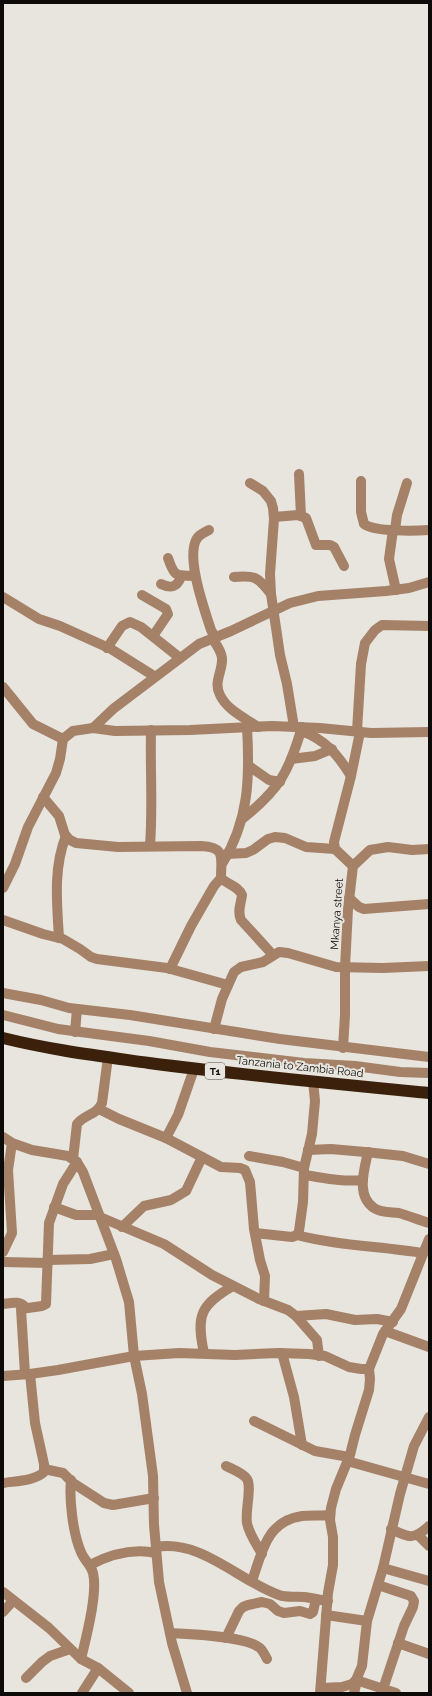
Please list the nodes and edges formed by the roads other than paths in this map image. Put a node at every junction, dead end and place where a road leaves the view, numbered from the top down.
1 (299, 474) dead end
2 (361, 481) dead end
3 (250, 483) dead end
4 (407, 483) dead end
5 (301, 516) junction
6 (274, 517) junction
7 (209, 530) dead end
8 (394, 530) junction
9 (429, 530) edge
10 (168, 558) dead end
11 (344, 566) dead end
12 (196, 576) junction
13 (181, 577) junction
14 (234, 577) dead end
15 (429, 582) edge
16 (161, 584) dead end
17 (396, 590) junction
18 (142, 594) dead end
19 (271, 594) junction
20 (3, 597) edge
21 (274, 610) junction
22 (429, 626) edge
23 (153, 636) junction
24 (213, 638) junction
25 (107, 648) junction
26 (180, 658) junction
27 (154, 676) junction
28 (3, 687) edge
29 (247, 727) junction
30 (258, 727) junction
31 (93, 728) junction
32 (299, 728) junction
33 (150, 730) junction
34 (358, 731) junction
35 (429, 732) edge
36 (63, 740) junction
37 (332, 749) junction
38 (291, 759) junction
39 (249, 766) junction
40 (351, 776) junction
41 (280, 782) junction
42 (43, 797) junction
43 (242, 819) junction
44 (66, 836) junction
45 (150, 845) junction
46 (335, 849) junction
47 (429, 849) edge
48 (227, 854) junction
49 (222, 864) junction
50 (353, 866) junction
51 (221, 878) junction
52 (3, 888) edge
53 (349, 898) junction
54 (429, 904) edge
55 (3, 920) edge
56 (59, 938) junction
57 (273, 956) junction
58 (429, 966) edge
59 (345, 967) junction
60 (170, 968) junction
61 (228, 985) junction
62 (3, 993) edge
63 (77, 1009) junction
64 (3, 1015) edge
65 (214, 1029) junction
66 (75, 1032) junction
67 (3, 1038) edge
68 (343, 1048) junction
69 (429, 1056) edge
70 (108, 1058) junction
71 (194, 1069) junction
72 (429, 1073) edge
73 (313, 1081) junction
74 (429, 1093) edge
75 (99, 1109) junction
76 (3, 1136) edge
77 (166, 1138) junction
78 (12, 1143) junction
79 (308, 1150) junction
80 (368, 1152) junction
81 (249, 1156) dead end
82 (202, 1157) junction
83 (75, 1161) junction
84 (429, 1164) edge
85 (304, 1172) junction
86 (362, 1180) junction
87 (54, 1207) junction
88 (100, 1216) junction
89 (429, 1223) edge
90 (122, 1227) junction
91 (254, 1233) junction
92 (297, 1235) junction
93 (429, 1239) edge
94 (3, 1252) edge
95 (423, 1253) junction
96 (114, 1254) junction
97 (48, 1261) junction
98 (3, 1262) edge
99 (233, 1286) junction
100 (264, 1301) junction
101 (3, 1304) edge
102 (26, 1308) junction
103 (296, 1316) junction
104 (393, 1322) junction
105 (385, 1331) junction
106 (429, 1347) edge
107 (204, 1353) junction
108 (282, 1353) junction
109 (134, 1356) junction
110 (319, 1356) junction
111 (369, 1369) junction
112 (27, 1374) junction
113 (3, 1376) edge
114 (429, 1417) edge
115 (254, 1421) dead end
116 (302, 1445) junction
117 (348, 1459) junction
118 (226, 1466) dead end
119 (44, 1469) junction
120 (405, 1477) junction
121 (71, 1480) junction
122 (4, 1482) edge
123 (429, 1484) edge
124 (154, 1498) junction
125 (330, 1515) junction
126 (429, 1526) edge
127 (391, 1529) junction
128 (418, 1535) junction
129 (429, 1546) edge
130 (156, 1550) junction
131 (262, 1554) junction
132 (90, 1565) junction
133 (383, 1568) junction
134 (252, 1581) junction
135 (429, 1581) edge
136 (378, 1585) junction
137 (3, 1592) edge
138 (316, 1599) junction
139 (13, 1601) junction
140 (328, 1601) junction
141 (3, 1612) edge
142 (326, 1615) junction
143 (367, 1621) junction
144 (170, 1633) junction
145 (226, 1638) junction
146 (398, 1643) junction
147 (70, 1649) junction
148 (429, 1654) edge
149 (81, 1659) junction
150 (267, 1659) dead end
151 (98, 1668) junction
152 (26, 1678) dead end
153 (357, 1681) junction
154 (383, 1689) junction
155 (321, 1691) edge
156 (82, 1693) edge
157 (129, 1693) edge
158 (187, 1693) edge
159 (354, 1693) edge
160 (396, 1693) edge

1 - 5 street
2 - 8 street
3 - 6 street
4 - 8 street
5 - 6 street
5 - 11 street
6 - 19 street
7 - 12 street
8 - 9 street
8 - 17 street
10 - 13 street
12 - 13 street
12 - 24 street
13 - 16 street
14 - 19 street
15 - 17 street
17 - 21 street
18 - 23 street
19 - 21 street
20 - 25 street
21 - 24 street
21 - 32 street
22 - 34 street
23 - 25 street
23 - 26 street
24 - 26 street
24 - 30 street
25 - 27 street
26 - 27 street
27 - 31 street
28 - 36 street
29 - 30 street
29 - 33 street
29 - 39 street
30 - 32 street
31 - 33 street
31 - 36 street
32 - 34 street
32 - 37 street
32 - 38 street
33 - 45 street
34 - 35 street
34 - 40 street
36 - 42 street
37 - 38 street
37 - 40 street
38 - 41 street
39 - 41 street
39 - 43 street
40 - 46 street
41 - 43 street
42 - 44 street
42 - 52 street
43 - 48 street
44 - 45 street
44 - 56 street
45 - 49 street
46 - 48 street
46 - 50 street
47 - 50 street, Mkanya street
48 - 49 street
49 - 51 street
50 - 53 street, Mkanya street
51 - 57 street
51 - 60 street
53 - 54 street
53 - 59 street, Mkanya street
55 - 56 street
56 - 60 street
57 - 59 street
57 - 61 street
58 - 59 street
59 - 68 street, Mkanya street
60 - 61 street
61 - 65 street
62 - 63 street
63 - 65 street
63 - 66 street
64 - 66 street
65 - 68 street
66 - 72 street
67 - 70 highway, Tanzania to Zambia Road / T1
68 - 69 street
70 - 71 highway, Tanzania to Zambia Road / T1
70 - 75 street
71 - 73 highway, Tanzania to Zambia Road / T1
71 - 77 street
73 - 74 highway, Tanzania to Zambia Road / T1
73 - 79 street
75 - 77 street
75 - 83 street
76 - 78 street
77 - 82 street
78 - 83 street
78 - 94 street
79 - 80 street
79 - 85 street
80 - 84 street
80 - 86 street
81 - 85 street
82 - 90 street
82 - 91 street
83 - 87 street
83 - 88 street
85 - 86 street
85 - 92 street
86 - 89 street
87 - 88 street
87 - 97 street
88 - 90 street
88 - 96 street
90 - 99 street
91 - 92 street
91 - 100 street
92 - 95 street
93 - 95 street
95 - 104 street
96 - 97 street
96 - 109 street
97 - 98 street
97 - 102 street
99 - 100 street
99 - 107 street
100 - 103 street
101 - 102 street
102 - 112 street
103 - 104 street
103 - 110 street
104 - 105 street
105 - 106 street
105 - 111 street
107 - 108 street
107 - 109 street
108 - 110 street
108 - 116 street
109 - 112 street
109 - 124 street
110 - 111 street
111 - 117 street
112 - 113 street
112 - 119 street
114 - 120 street
115 - 116 street
116 - 117 street
117 - 120 street
117 - 125 street
118 - 131 street
119 - 121 street
119 - 122 street
120 - 123 street
120 - 127 street
121 - 124 street
121 - 132 street
124 - 130 street
125 - 131 street
125 - 140 street
126 - 128 street
127 - 128 street
127 - 133 street
128 - 129 street
130 - 132 street
130 - 134 street
130 - 144 street
131 - 134 street
132 - 149 street
133 - 135 street
133 - 136 street
134 - 138 street
136 - 143 street
136 - 146 street
137 - 139 street
138 - 140 street
138 - 145 street
139 - 141 street
139 - 147 street
140 - 142 street
142 - 143 street
142 - 155 street
143 - 153 street
144 - 145 street
144 - 158 street
145 - 150 street
146 - 148 street
146 - 154 street
147 - 149 street
147 - 152 street
149 - 151 street
151 - 156 street
151 - 157 street
153 - 154 street
153 - 155 street
153 - 159 street
154 - 160 street

